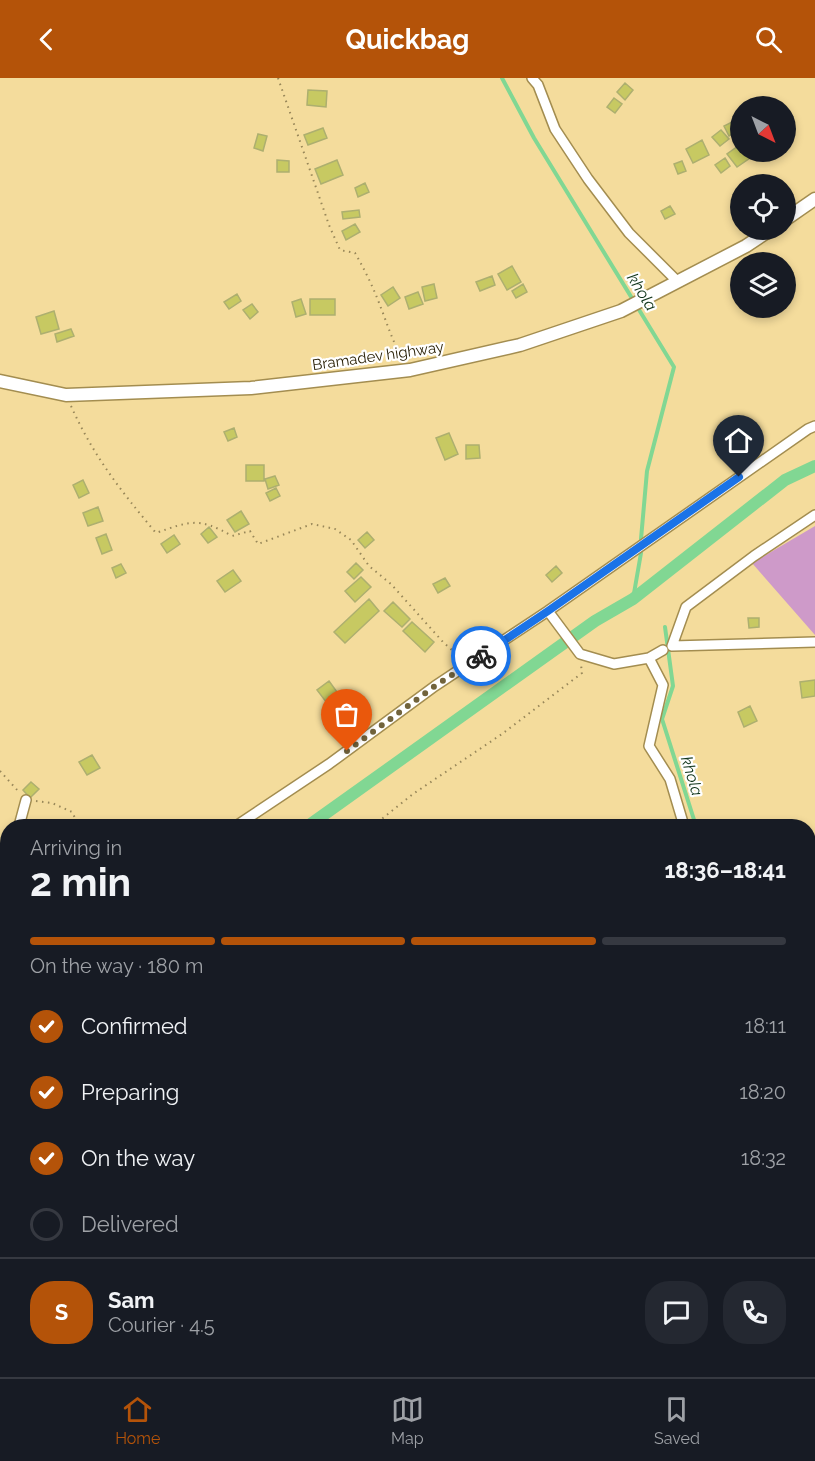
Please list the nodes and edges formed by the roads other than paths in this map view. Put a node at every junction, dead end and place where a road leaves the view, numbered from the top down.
1 (532, 78) edge
2 (815, 199) edge
3 (796, 212) edge
4 (755, 240) edge
5 (677, 281) junction
6 (0, 381) edge
7 (815, 426) edge
8 (815, 515) edge
9 (548, 611) junction
10 (815, 642) edge
11 (663, 650) dead end
12 (649, 658) junction
13 (26, 800) road end
14 (21, 819) edge
15 (247, 819) edge
16 (682, 819) edge

1 - 5 street
2 - 3 street
4 - 5 street, Bramadev highway
5 - 6 street, Bramadev highway
7 - 9 street
8 - 10 street
9 - 12 street
9 - 15 street
11 - 12 street
12 - 16 street
13 - 14 street

